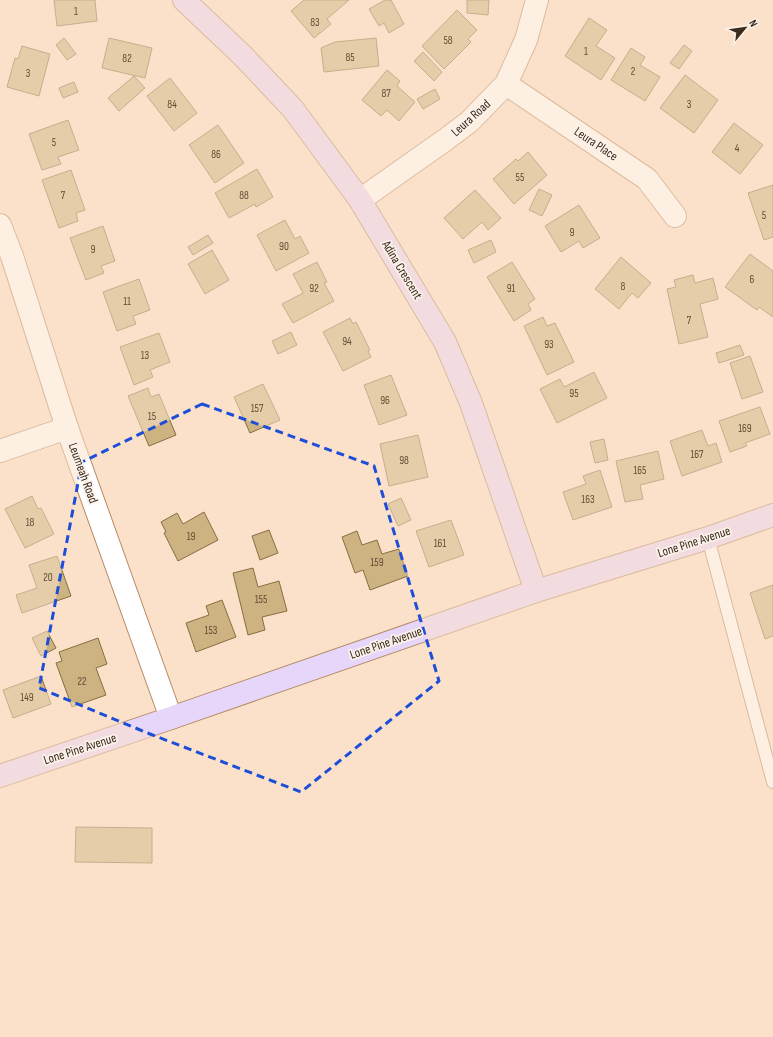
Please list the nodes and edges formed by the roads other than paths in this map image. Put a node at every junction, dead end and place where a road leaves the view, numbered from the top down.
1 (184, 0) edge
2 (537, 0) edge
3 (506, 84) junction
4 (360, 200) junction
5 (675, 216) dead end
6 (0, 225) edge
7 (67, 428) junction
8 (0, 451) edge
9 (773, 515) edge
10 (708, 538) junction
11 (536, 591) junction
12 (171, 718) junction
13 (0, 776) edge
14 (773, 782) edge

1 - 4 street, Adina Crescent
2 - 3 street, Leura Road
3 - 4 street, Leura Road
3 - 5 street, Leura Place
4 - 11 street, Adina Crescent
6 - 7 street, Leumeah Road
7 - 8 street
7 - 12 street, Leumeah Road
9 - 10 street, Lone Pine Avenue
10 - 11 street, Lone Pine Avenue
10 - 14 lane
11 - 12 street, Lone Pine Avenue
12 - 13 street, Lone Pine Avenue

